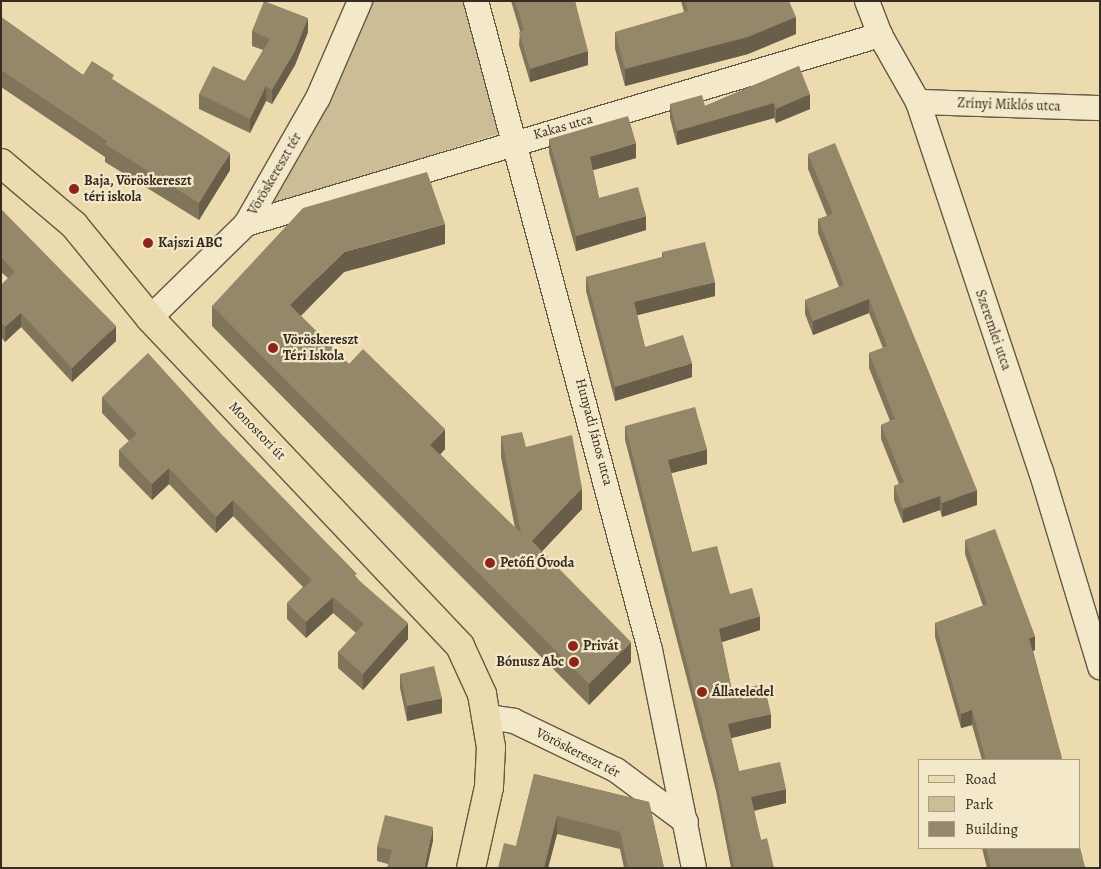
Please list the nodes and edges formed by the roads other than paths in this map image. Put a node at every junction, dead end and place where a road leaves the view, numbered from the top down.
1 (360, 1) edge
2 (476, 1) edge
3 (867, 1) edge
4 (880, 35) junction
5 (918, 102) junction
6 (1100, 108) edge
7 (514, 142) junction
8 (1, 163) edge
9 (246, 224) junction
10 (150, 318) junction
11 (1100, 667) edge
12 (487, 717) junction
13 (686, 822) junction
14 (470, 868) edge
15 (694, 868) edge

1 - 9 street, Vöröskereszt tér
2 - 7 street, Hunyadi János utca
3 - 4 street, Szeremlei utca
4 - 5 street, Szeremlei utca
4 - 7 street, Kakas utca
5 - 6 street, Zrínyi Miklós utca
5 - 11 street, Szeremlei utca
7 - 9 street, Kakas utca
7 - 13 street, Hunyadi János utca
8 - 10 main road, Monostori út
9 - 10 street, Vöröskereszt tér
10 - 12 main road, Monostori út
12 - 13 street, Vöröskereszt tér
12 - 14 main road, Monostori út
13 - 15 street, Hunyadi János utca

